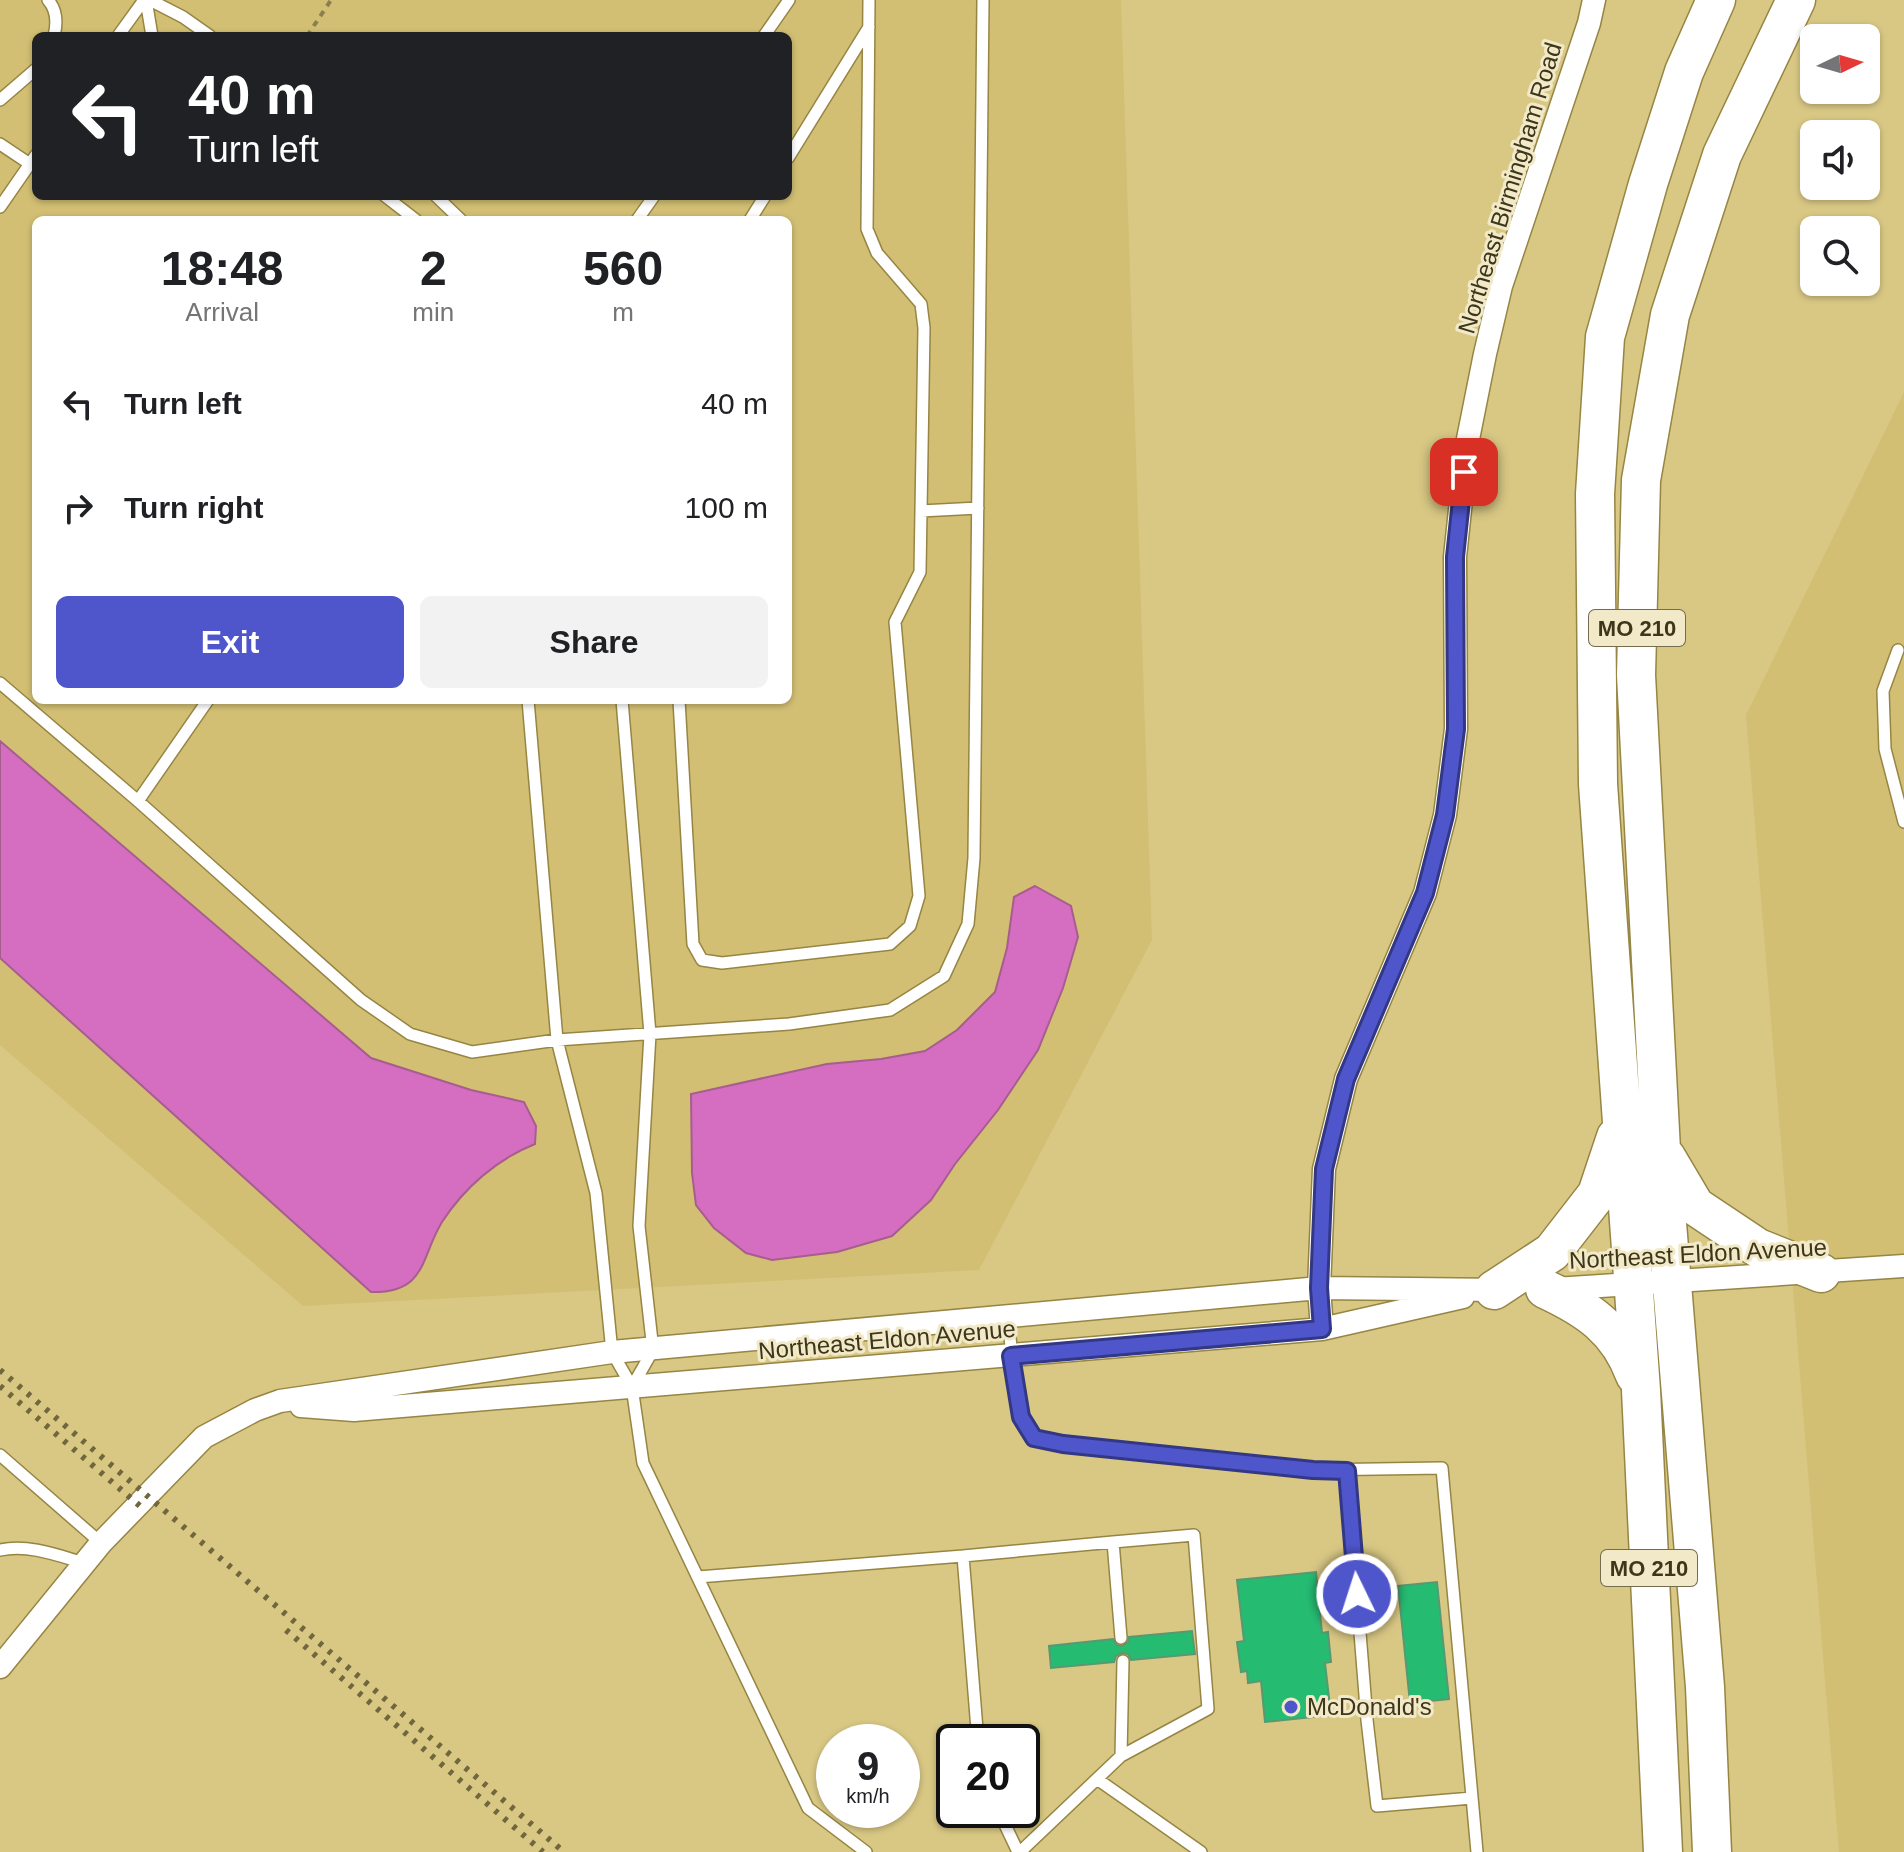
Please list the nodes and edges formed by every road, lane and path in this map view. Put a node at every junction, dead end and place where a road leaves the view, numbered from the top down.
1 (48, 0) edge
2 (147, 0) edge
3 (331, 0) edge
4 (789, 0) edge
5 (869, 0) edge
6 (983, 0) edge
7 (1594, 0) edge
8 (1716, 0) edge
9 (1796, 0) edge
10 (869, 26) junction
11 (55, 32) edge
12 (121, 32) edge
13 (151, 32) edge
14 (204, 32) edge
15 (310, 32) edge
16 (767, 32) edge
17 (32, 72) edge
18 (0, 100) edge
19 (0, 144) edge
20 (792, 151) edge
21 (32, 159) edge
22 (32, 160) edge
23 (390, 200) edge
24 (440, 200) edge
25 (0, 207) edge
26 (411, 216) edge
27 (457, 216) edge
28 (978, 508) junction
29 (921, 511) junction
30 (1898, 650) dead end
31 (0, 683) edge
32 (205, 704) edge
33 (528, 704) edge
34 (622, 704) edge
35 (679, 704) edge
36 (138, 801) junction
37 (1904, 822) edge
38 (650, 1034) junction
39 (557, 1040) junction
40 (1622, 1119) junction
41 (1661, 1150) junction
42 (1904, 1266) edge
43 (1821, 1273) junction
44 (1652, 1284) junction
45 (1319, 1288) junction
46 (1545, 1289) junction
47 (1494, 1290) junction
48 (1007, 1317) junction
49 (1322, 1329) junction
50 (653, 1350) junction
51 (612, 1352) junction
52 (1011, 1356) junction
53 (632, 1387) junction
54 (1641, 1390) junction
55 (280, 1401) junction
56 (0, 1455) edge
57 (1347, 1471) junction
58 (1113, 1542) junction
59 (101, 1543) junction
60 (0, 1550) edge
61 (963, 1556) junction
62 (85, 1563) junction
63 (698, 1577) junction
64 (1121, 1638) dead end
65 (1123, 1661) dead end
66 (0, 1667) edge
67 (977, 1724) edge
68 (1121, 1756) junction
69 (1097, 1779) junction
70 (1472, 1798) junction
71 (1007, 1828) edge
72 (866, 1852) edge
73 (1019, 1852) edge
74 (1201, 1852) edge
75 (1477, 1852) edge
76 (1663, 1852) edge
77 (1712, 1852) edge

1 - 11 lane
2 - 12 lane
2 - 13 lane
2 - 14 lane
3 - 15 path
4 - 16 lane
5 - 10 lane
6 - 28 lane
7 - 45 street, Northeast Birmingham Road
8 - 40 highway, MO 210
9 - 41 highway, MO 210
10 - 20 lane
10 - 29 lane
17 - 18 lane
19 - 21 lane
22 - 25 lane
23 - 26 lane
24 - 27 lane
28 - 29 lane
28 - 38 lane
29 - 35 lane
30 - 37 lane
31 - 36 lane
32 - 36 lane
33 - 39 lane
34 - 38 lane
36 - 39 lane
38 - 39 lane
38 - 50 lane
39 - 51 lane
40 - 44 highway, MO 210
40 - 47 highway
41 - 43 highway
41 - 44 highway, MO 210
42 - 43 street, Northeast Eldon Avenue
43 - 44 street, Northeast Eldon Avenue
44 - 46 street, Northeast Eldon Avenue
44 - 54 highway, MO 210
44 - 77 highway, MO 210
45 - 47 street, Northeast Eldon Avenue
45 - 48 street, Northeast Eldon Avenue
45 - 49 street, Northeast Birmingham Road
46 - 47 street, Northeast Eldon Avenue
46 - 54 highway
47 - 49 street, Northeast Eldon Avenue
48 - 50 street, Northeast Eldon Avenue
48 - 52 lane
49 - 52 street, Northeast Eldon Avenue
50 - 51 street, Northeast Eldon Avenue
50 - 53 lane
51 - 53 lane
51 - 55 street, Northeast Eldon Avenue
52 - 53 street, Northeast Eldon Avenue
52 - 57 lane
53 - 55 street, Northeast Eldon Avenue
53 - 63 lane
54 - 76 highway, MO 210
55 - 59 street, Northeast Eldon Avenue
56 - 59 lane
57 - 70 lane
57 - 70 lane
58 - 61 lane
58 - 64 lane
58 - 68 lane
59 - 62 street, Northeast Eldon Avenue
60 - 62 lane
61 - 63 lane
61 - 67 lane
62 - 66 street, Northeast Eldon Avenue
63 - 72 lane
65 - 68 lane
68 - 69 lane
69 - 73 lane
69 - 74 lane
70 - 75 lane
71 - 73 lane

